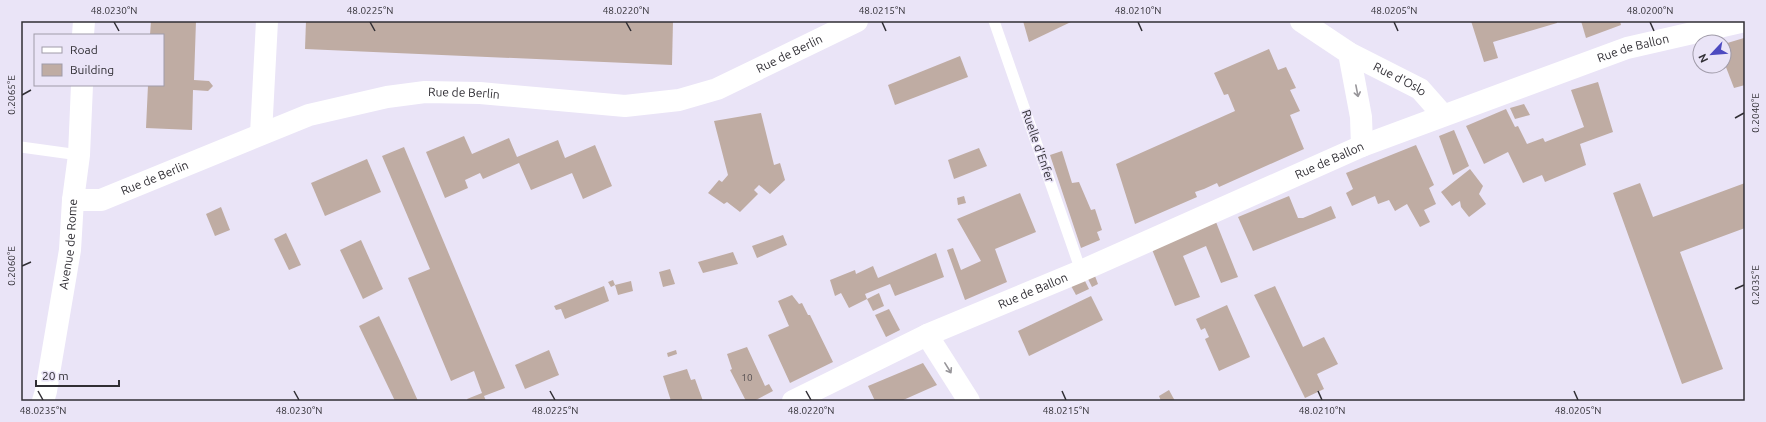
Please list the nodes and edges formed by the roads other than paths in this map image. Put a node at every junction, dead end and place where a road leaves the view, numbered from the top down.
1 (84, 21) edge
2 (268, 21) edge
3 (857, 21) edge
4 (994, 21) edge
5 (1301, 21) edge
6 (1745, 21) edge
7 (83, 34) edge
8 (1349, 53) junction
9 (82, 86) edge
10 (1443, 115) junction
11 (261, 134) junction
12 (1362, 146) junction
13 (21, 147) edge
14 (79, 155) junction
15 (73, 200) junction
16 (1081, 271) junction
17 (927, 335) junction
18 (43, 401) edge
19 (793, 401) edge
20 (968, 401) edge

1 - 7 street
2 - 11 street
3 - 11 street, Rue de Berlin
4 - 16 lane, Ruelle d'Enfer
5 - 8 street, Rue d'Oslo
6 - 10 street, Rue de Ballon
8 - 10 street, Rue d'Oslo
8 -> 12 street, Rue d'Oslo
9 - 14 street, Avenue de Rome
10 - 12 street, Rue de Ballon
11 - 15 street, Rue de Berlin
12 - 16 street, Rue de Ballon
13 - 14 lane
14 - 15 street, Avenue de Rome
15 - 18 street, Avenue de Rome
16 - 17 street, Rue de Ballon
17 - 19 street, Rue de Ballon
17 -> 20 street

